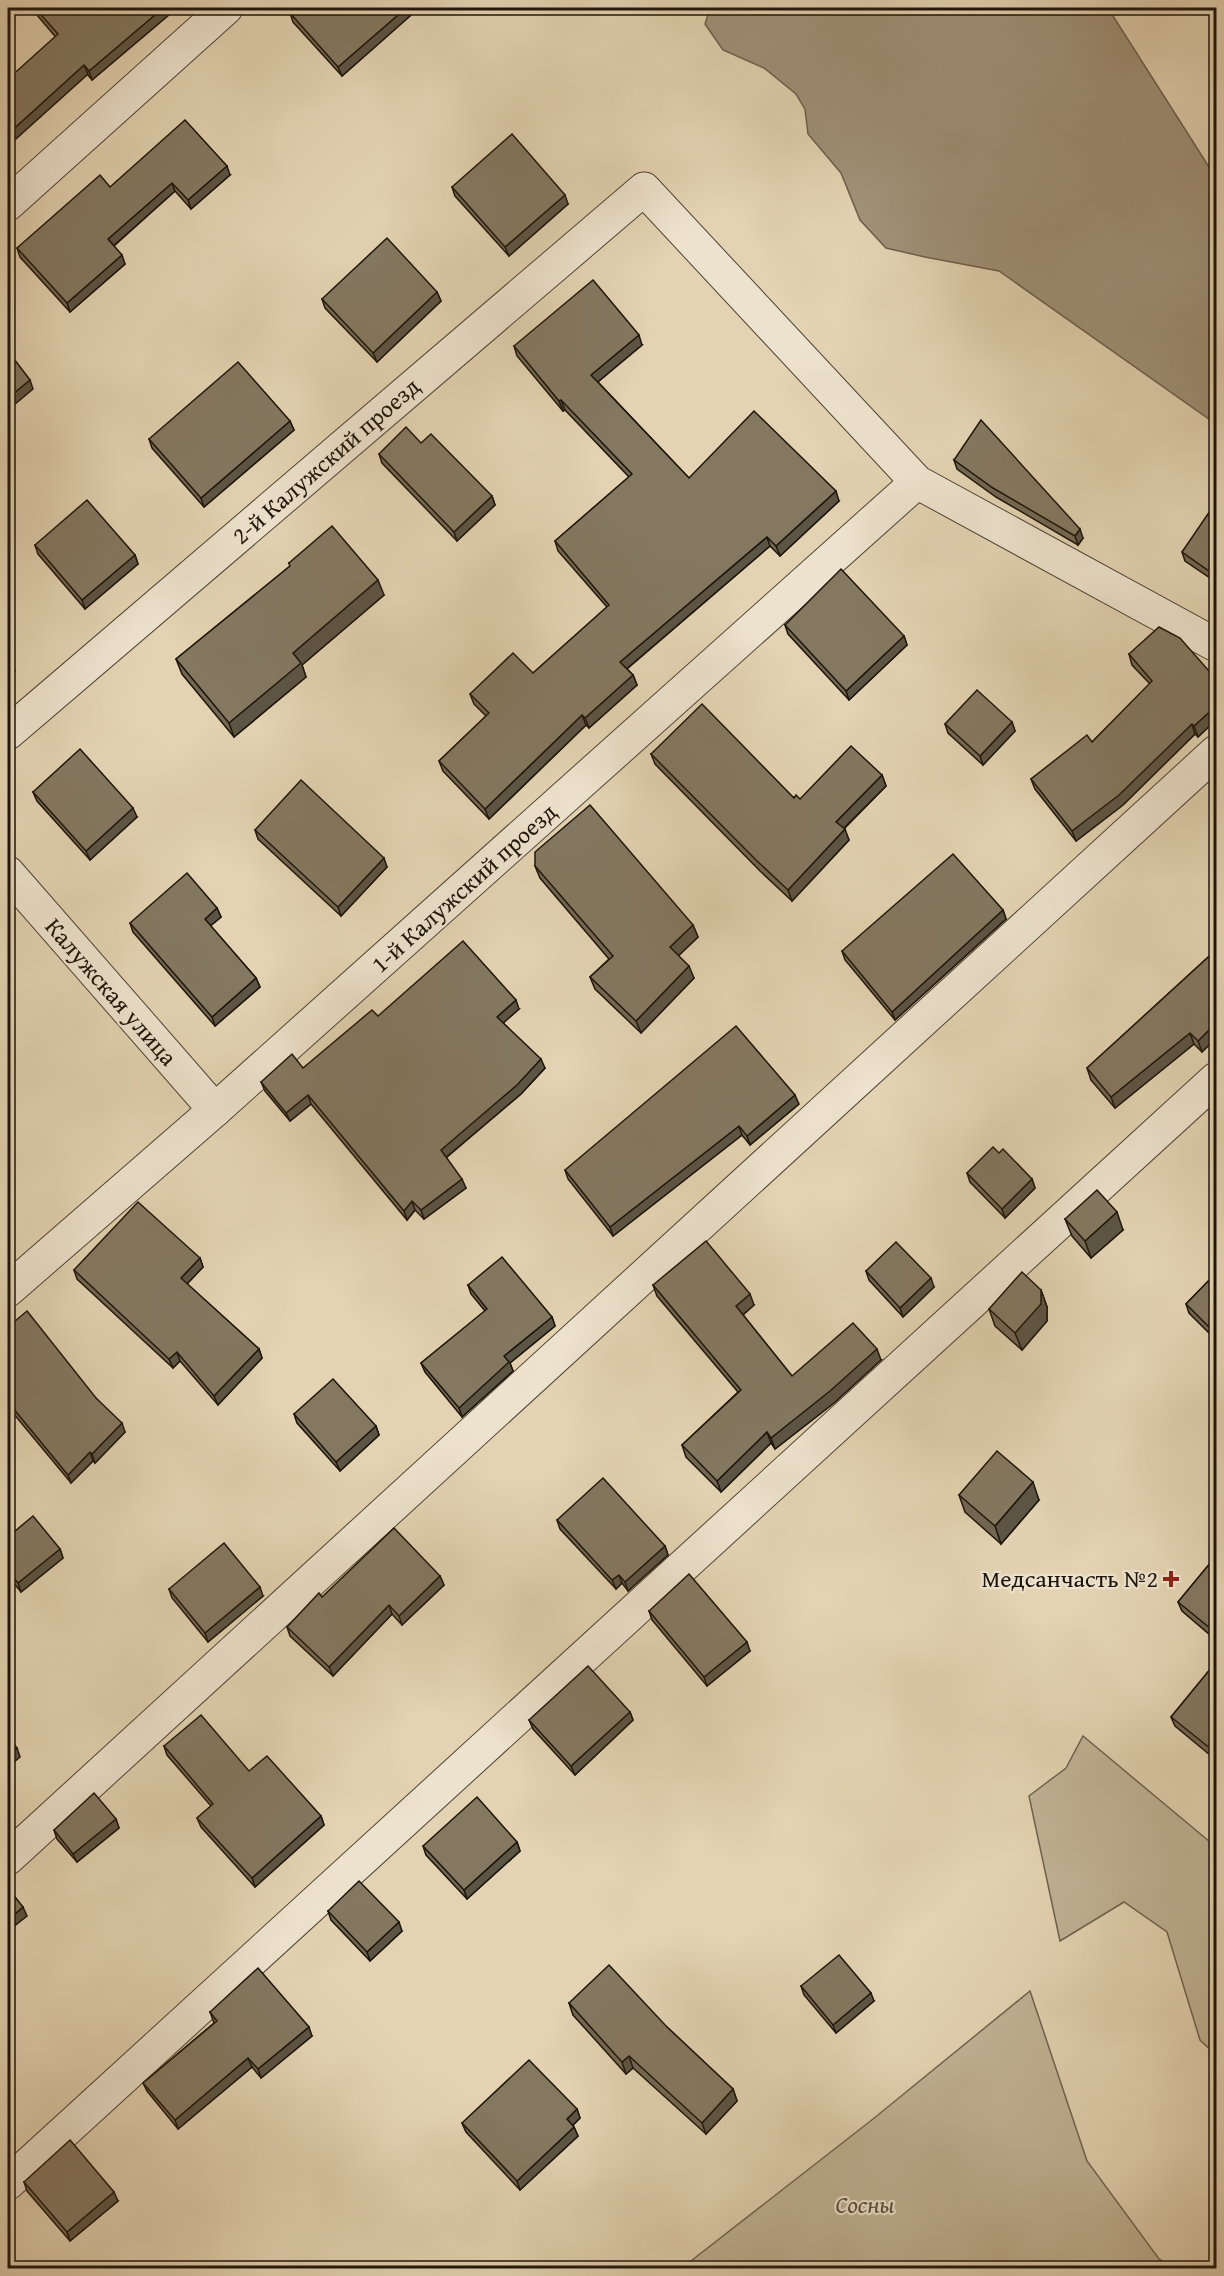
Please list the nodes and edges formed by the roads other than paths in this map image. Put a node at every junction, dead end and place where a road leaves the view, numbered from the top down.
1 (226, 8) edge
2 (8, 204) edge
3 (917, 482) junction
4 (1216, 645) edge
5 (8, 733) edge
6 (1216, 752) edge
7 (8, 873) edge
8 (1216, 1079) edge
9 (215, 1110) junction
10 (8, 1290) edge
11 (8, 1858) edge
12 (8, 2183) edge

1 - 2 street
3 - 4 street
3 - 5 street, 2-й Калужский проезд
3 - 9 street, 1-й Калужский проезд
6 - 11 street
7 - 9 street, Калужская улица
8 - 12 street
9 - 10 street, 1-й Калужский проезд

